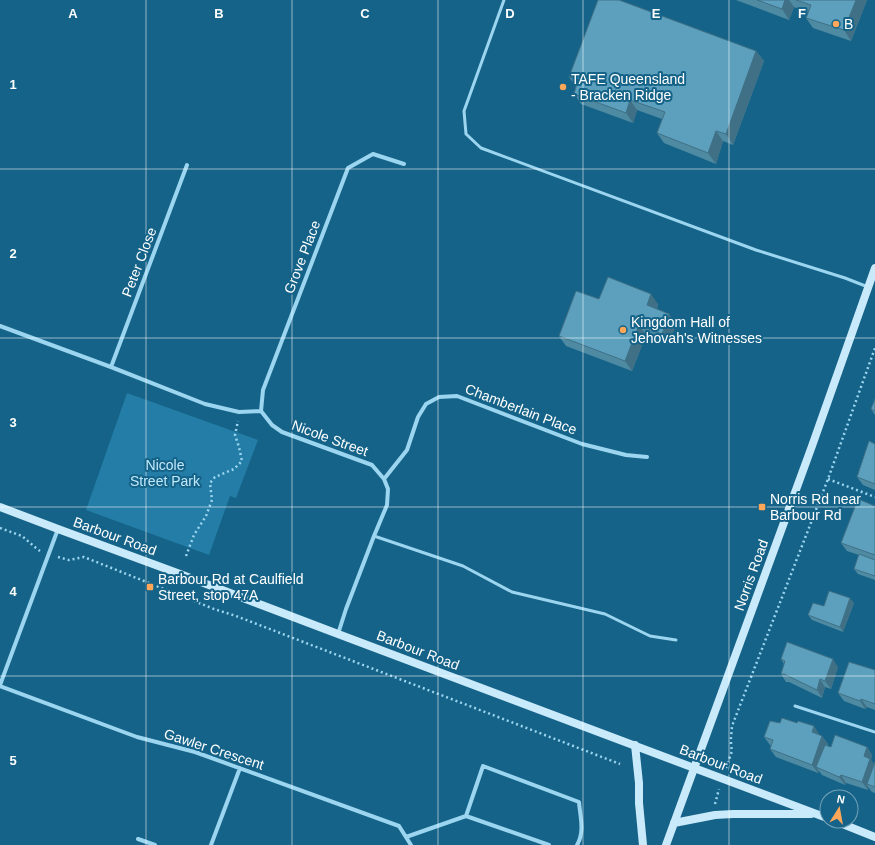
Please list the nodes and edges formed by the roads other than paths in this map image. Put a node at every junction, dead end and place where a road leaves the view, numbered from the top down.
1 (504, 0) edge
2 (404, 164) dead end
3 (187, 165) dead end
4 (875, 268) edge
5 (868, 287) junction
6 (0, 326) edge
7 (111, 367) junction
8 (261, 412) junction
9 (647, 456) dead end
10 (384, 479) junction
11 (0, 507) edge
12 (58, 530) junction
13 (374, 536) junction
14 (338, 634) junction
15 (676, 640) dead end
16 (0, 685) edge
17 (795, 706) dead end
18 (875, 732) edge
19 (635, 746) junction
20 (240, 768) junction
21 (695, 768) junction
22 (815, 814) junction
23 (819, 815) edge
24 (466, 816) junction
25 (674, 823) junction
26 (854, 829) edge
27 (406, 837) junction
28 (875, 837) edge
29 (138, 839) dead end
30 (155, 845) edge
31 (211, 845) edge
32 (411, 845) edge
33 (549, 845) edge
34 (576, 845) edge
35 (643, 845) edge
36 (666, 845) edge

1 - 5 lane
2 - 8 street, Grove Place
3 - 7 street, Peter Close
4 - 5 street, Norris Road
5 - 21 street, Norris Road
6 - 7 street
7 - 8 street
8 - 10 street, Nicole Street
9 - 10 street, Chamberlain Place
10 - 13 street
11 - 12 street, Barbour Road
12 - 14 street, Barbour Road
12 - 16 street
13 - 14 street
13 - 15 lane
14 - 19 street, Barbour Road
16 - 20 street, Gawler Crescent
17 - 18 lane
19 - 21 street, Barbour Road
19 - 35 street
20 - 27 street, Gawler Crescent
20 - 31 street
21 - 22 street, Barbour Road
21 - 25 street, Norris Road
22 - 23 street, Barbour Road
22 - 25 street
24 - 27 street
24 - 33 street
24 - 34 street
25 - 36 street, Norris Road
26 - 28 street
27 - 32 street, Gawler Crescent
29 - 30 street

